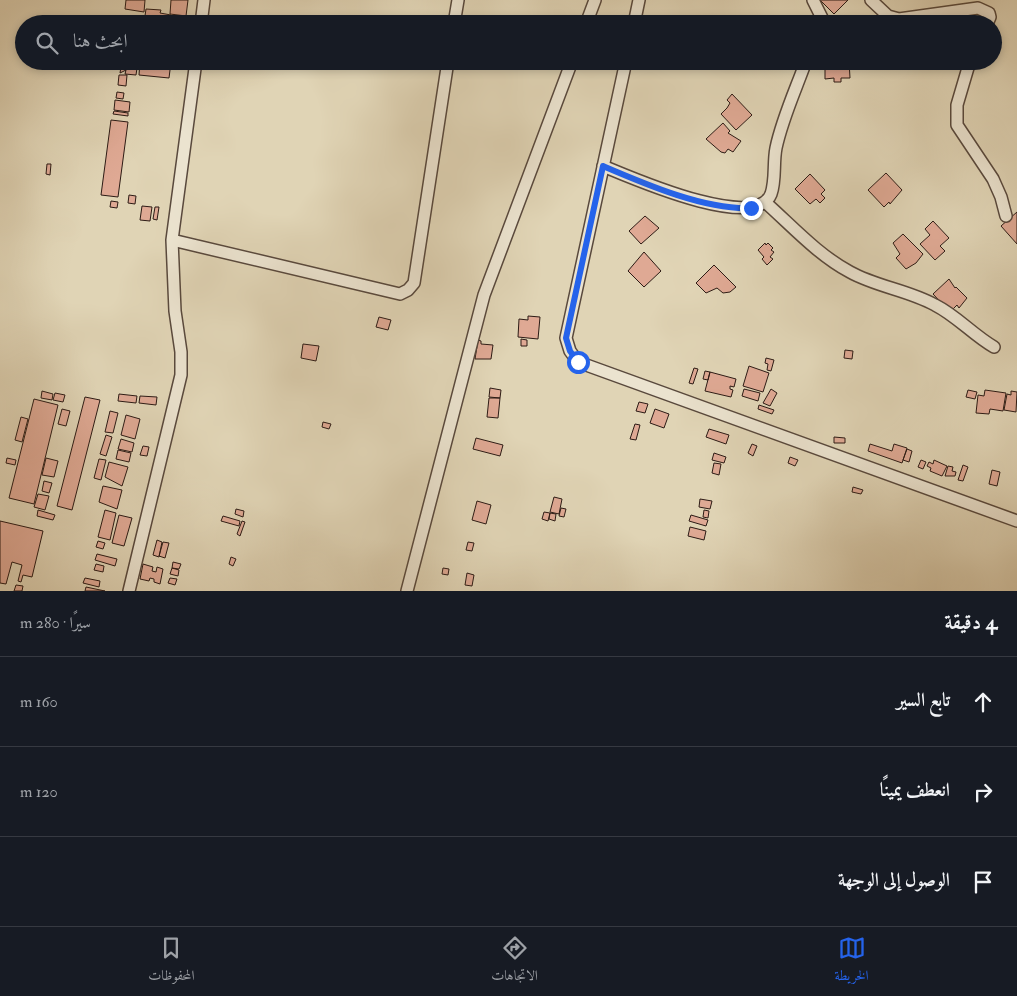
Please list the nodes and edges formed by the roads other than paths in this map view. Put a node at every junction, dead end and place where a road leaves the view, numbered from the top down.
1 (204, 0) edge
2 (458, 0) edge
3 (595, 0) edge
4 (639, 0) edge
5 (813, 0) edge
6 (871, 0) edge
7 (202, 15) edge
8 (456, 15) edge
9 (589, 15) edge
10 (636, 15) edge
11 (820, 15) edge
12 (887, 15) edge
13 (928, 15) edge
14 (990, 15) edge
15 (195, 70) edge
16 (447, 70) edge
17 (569, 70) edge
18 (624, 70) edge
19 (803, 70) edge
20 (967, 70) edge
21 (603, 166) junction
22 (765, 202) junction
23 (1006, 216) dead end
24 (172, 240) junction
25 (994, 347) dead end
26 (1017, 522) edge
27 (128, 591) edge
28 (407, 591) edge

1 - 7 street
2 - 8 street
3 - 9 street
4 - 10 street
5 - 11 street
6 - 12 street
13 - 14 street
15 - 24 street
16 - 24 street
17 - 28 street
18 - 21 street
19 - 22 street
20 - 23 street
21 - 22 street
21 - 26 street
22 - 25 street
24 - 27 street

